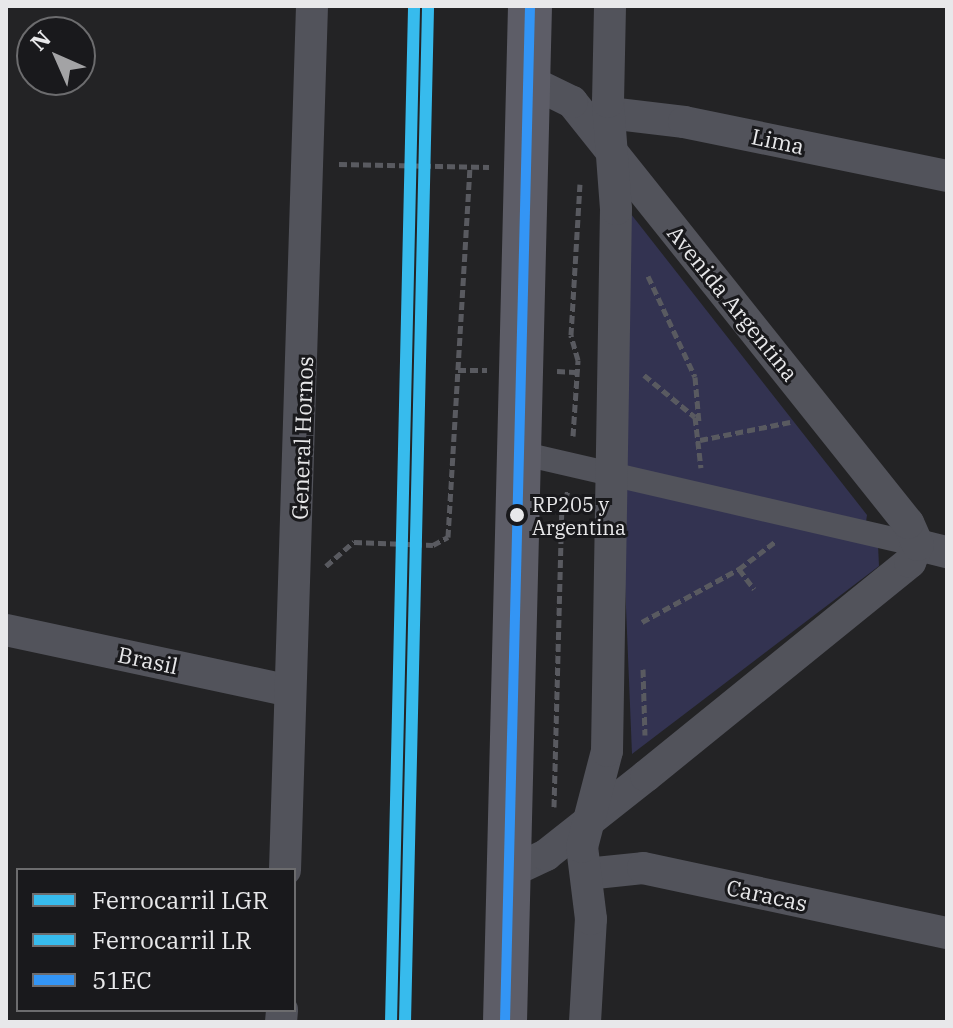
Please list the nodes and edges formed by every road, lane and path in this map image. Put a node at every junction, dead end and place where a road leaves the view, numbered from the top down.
1 (312, 6) edge
2 (530, 6) edge
3 (610, 6) edge
4 (529, 81) junction
5 (609, 113) junction
6 (613, 152) junction
7 (310, 163) junction
8 (470, 166) junction
9 (529, 168) junction
10 (947, 176) edge
11 (580, 179) dead end
12 (645, 270) dead end
13 (643, 373) dead end
14 (823, 415) junction
15 (699, 428) junction
16 (700, 440) junction
17 (520, 453) junction
18 (571, 464) junction
19 (610, 473) junction
20 (702, 493) junction
21 (806, 518) junction
22 (932, 548) edge
23 (739, 569) junction
24 (754, 589) dead end
25 (297, 590) junction
26 (642, 622) dead end
27 (6, 630) edge
28 (290, 691) junction
29 (584, 825) junction
30 (528, 864) junction
31 (285, 868) edge
32 (586, 874) junction
33 (947, 933) edge
34 (505, 1022) edge
35 (585, 1022) edge

1 - 7 street, General Hornos
2 - 4 main road
3 - 5 street
4 - 6 street, Avenida Argentina
4 - 9 main road
5 - 6 street
5 - 10 street, Lima
6 - 14 street, Avenida Argentina
6 - 19 street
7 - 8 path
7 - 25 street, General Hornos
8 - 9 path
8 - 25 path
9 - 17 main road
11 - 18 path
12 - 15 path
13 - 15 path
14 - 16 path
14 - 22 street, Avenida Argentina
15 - 16 path
16 - 20 path
17 - 18 street
17 - 30 main road
18 - 19 street
18 - 30 path
19 - 20 street
19 - 29 street
20 - 21 street
21 - 22 street
21 - 23 path
22 - 29 street
23 - 24 path
23 - 26 path
25 - 28 street, General Hornos
27 - 28 street, Brasil
28 - 31 street, General Hornos
29 - 30 street
29 - 32 street
30 - 34 main road
32 - 33 street, Caracas
32 - 35 street

